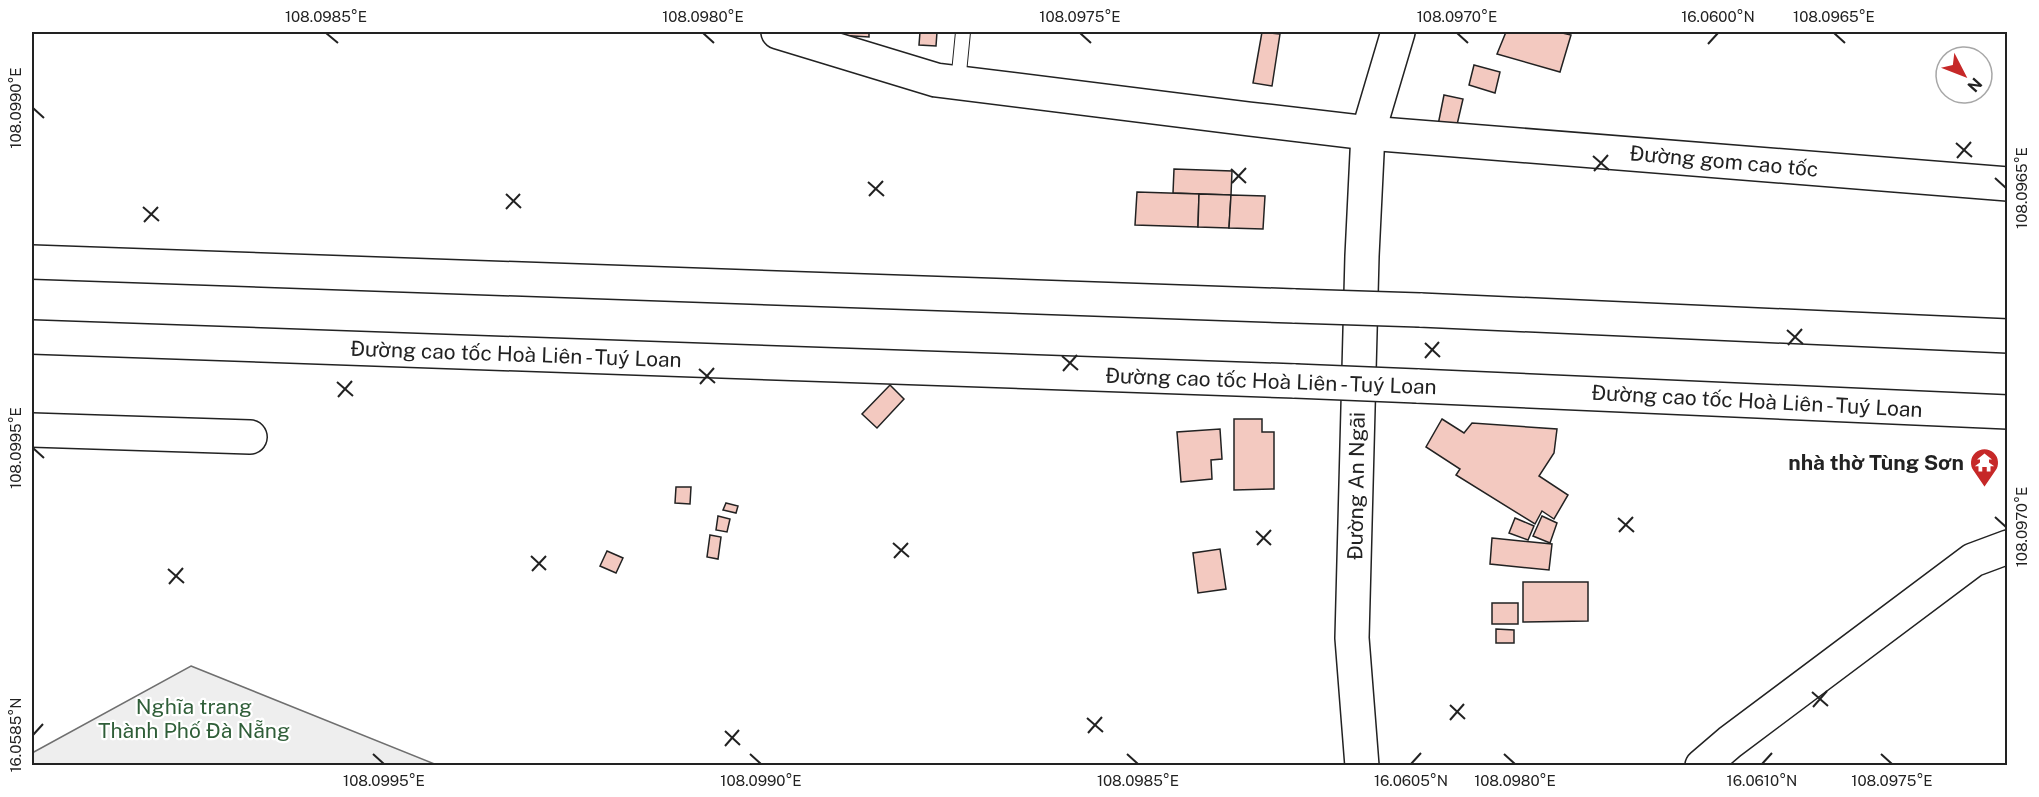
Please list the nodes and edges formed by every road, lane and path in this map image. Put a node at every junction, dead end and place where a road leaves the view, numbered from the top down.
1 (778, 32) edge
2 (963, 32) edge
3 (1398, 32) edge
4 (958, 83) junction
5 (1368, 133) junction
6 (2007, 184) edge
7 (32, 262) edge
8 (2007, 336) edge
9 (32, 337) edge
10 (2007, 412) edge
11 (32, 430) edge
12 (250, 437) dead end
13 (2007, 547) edge
14 (1362, 765) edge
15 (1702, 765) edge

1 - 4 main road, Đường gom cao tốc
2 - 4 lane
3 - 5 main road, Đường An Ngãi
4 - 5 main road, Đường gom cao tốc
5 - 6 main road, Đường gom cao tốc
5 - 14 main road, Đường An Ngãi
7 - 8 main road, bridge
9 - 10 main road, Đường cao tốc Hoà Liên - Tuý Loan, bridge
11 - 12 main road
13 - 15 main road

